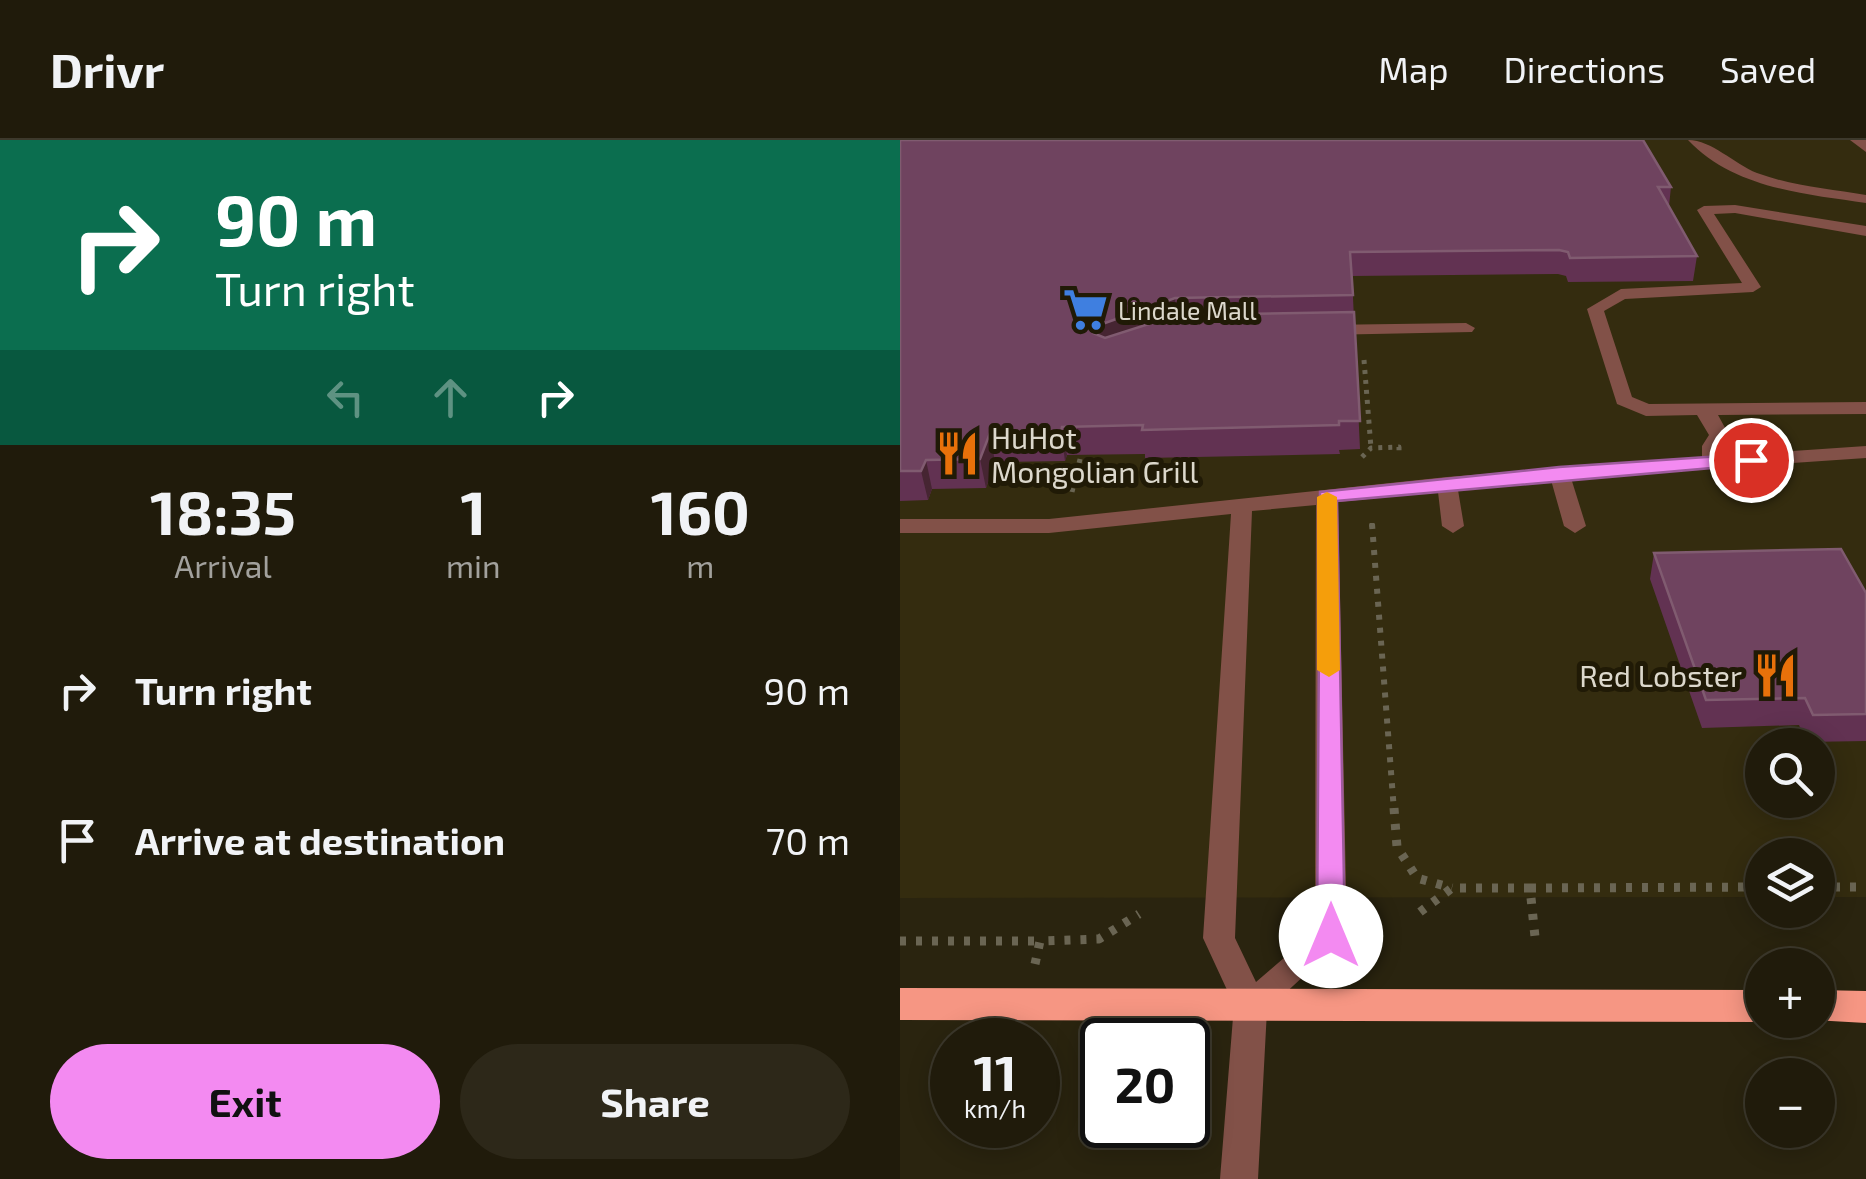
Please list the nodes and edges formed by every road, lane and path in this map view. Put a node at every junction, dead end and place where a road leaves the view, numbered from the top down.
1 (1694, 140) edge
2 (1866, 140) edge
3 (1866, 148) edge
4 (1866, 199) edge
5 (1866, 231) edge
6 (1466, 328) dead end
7 (1297, 330) edge
8 (1337, 330) junction
9 (1866, 408) edge
10 (1702, 409) junction
11 (1085, 442) edge
12 (1371, 448) dead end
13 (1866, 452) edge
14 (1712, 462) junction
15 (1559, 472) junction
16 (1447, 484) junction
17 (1072, 494) dead end
18 (1327, 496) junction
19 (1242, 505) junction
20 (1371, 518) dead end
21 (900, 526) edge
22 (1453, 526) dead end
23 (1575, 526) dead end
24 (1745, 887) edge
25 (1835, 887) edge
26 (1866, 887) edge
27 (1452, 888) junction
28 (1530, 888) junction
29 (1420, 912) dead end
30 (1139, 914) dead end
31 (1534, 938) dead end
32 (900, 940) edge
33 (1040, 941) junction
34 (1034, 970) dead end
35 (900, 1004) edge
36 (1251, 1004) junction
37 (1745, 1006) edge
38 (1835, 1006) edge
39 (1866, 1006) edge
40 (1240, 1179) edge

1 - 4 street
2 - 3 street
5 - 10 street
6 - 8 street
7 - 8 street
8 - 12 path
9 - 10 street
10 - 14 street
11 - 17 path
13 - 14 street
14 - 15 street
15 - 16 street
15 - 23 street
16 - 18 street
16 - 22 street
18 - 19 street
18 - 36 street
19 - 21 street
19 - 36 street
20 - 27 path
24 - 28 path
25 - 26 path
27 - 28 path
27 - 29 path
28 - 31 path
30 - 33 path
32 - 33 path
33 - 34 path
35 - 36 highway
36 - 37 highway
36 - 40 street
38 - 39 highway

